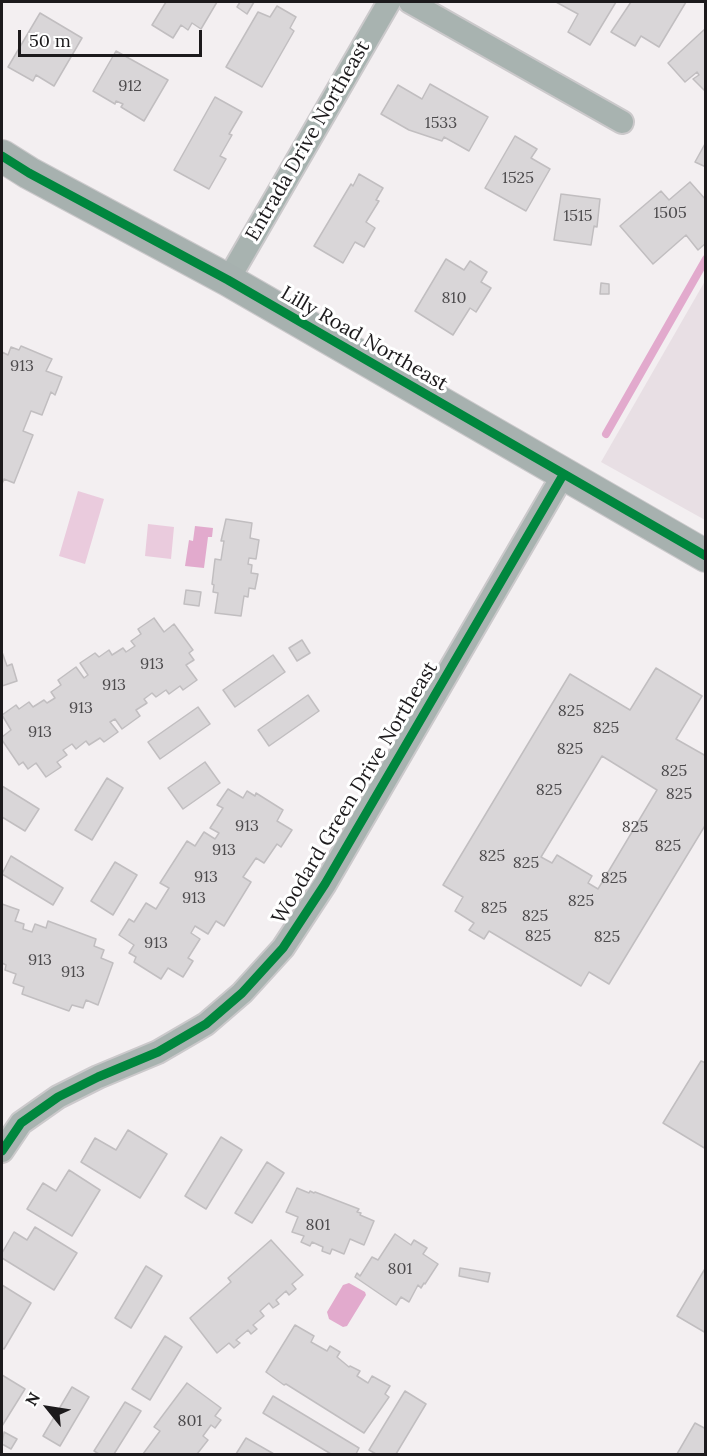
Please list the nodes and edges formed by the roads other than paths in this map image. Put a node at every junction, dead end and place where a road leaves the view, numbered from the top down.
1 (389, 2) edge
2 (410, 2) edge
3 (622, 122) dead end
4 (2, 156) edge
5 (228, 280) junction
6 (563, 475) junction
7 (705, 556) edge
8 (2, 1151) edge

1 - 5 street, Entrada Drive Northeast
2 - 3 street
4 - 5 street, Lilly Road Northeast
5 - 6 street, Lilly Road Northeast
6 - 7 street, Lilly Road Northeast
6 - 8 street, Woodard Green Drive Northeast

